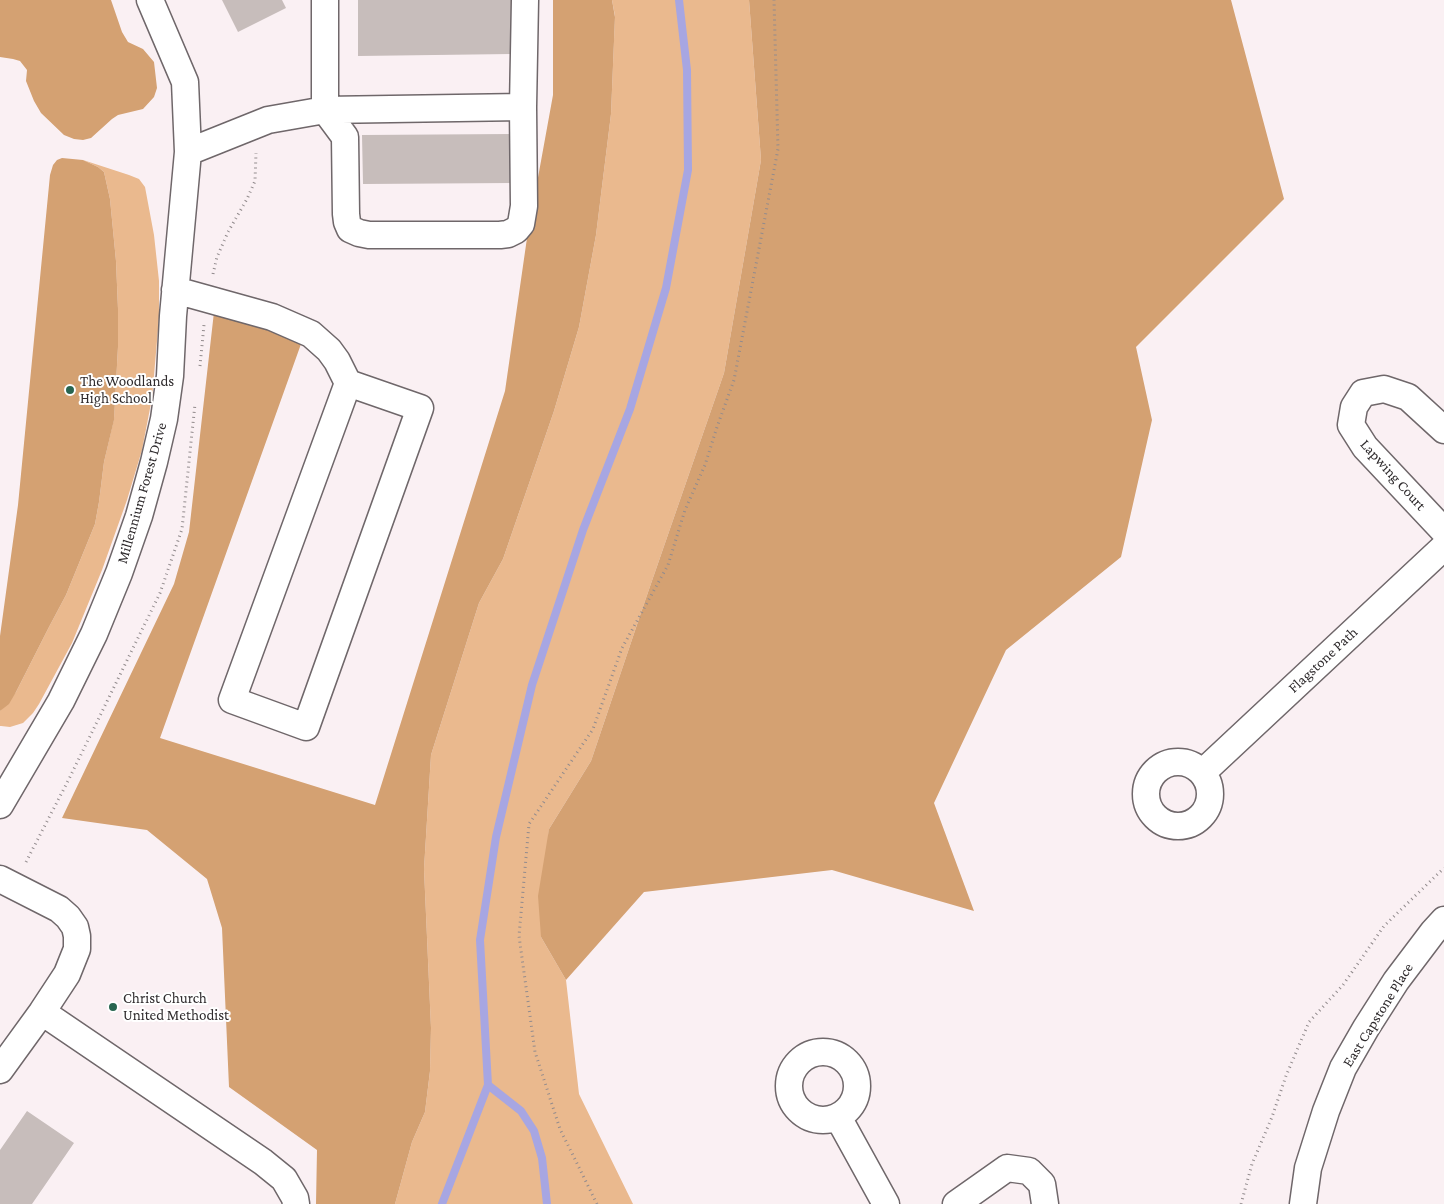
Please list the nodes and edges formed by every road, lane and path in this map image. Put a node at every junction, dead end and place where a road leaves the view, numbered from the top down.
1 (150, 0) edge
2 (325, 0) edge
3 (525, 0) edge
4 (774, 0) edge
5 (523, 107) junction
6 (325, 110) junction
7 (188, 152) junction
8 (175, 290) junction
9 (348, 383) junction
10 (1444, 430) edge
11 (1444, 531) edge
12 (1444, 547) edge
13 (1202, 773) dead end
14 (0, 805) edge
15 (1444, 868) edge
16 (0, 879) edge
17 (1444, 920) edge
18 (42, 1012) junction
19 (0, 1070) edge
20 (838, 1117) dead end
21 (296, 1204) edge
22 (597, 1204) edge
23 (886, 1204) edge
24 (956, 1204) edge
25 (1045, 1204) edge
26 (1241, 1204) edge
27 (1303, 1204) edge

1 - 7 street, Millennium Forest Drive
2 - 6 street
3 - 5 street
4 - 22 path
5 - 6 street
5 - 6 street
6 - 7 street
7 - 8 street, Millennium Forest Drive
8 - 9 street
8 - 14 street, Millennium Forest Drive
9 - 9 street
10 - 11 street, Lapwing Court
12 - 13 street, Flagstone Path
15 - 26 path
16 - 18 street
17 - 27 street, East Capstone Place
18 - 19 street
18 - 21 street
20 - 23 street
24 - 25 street

